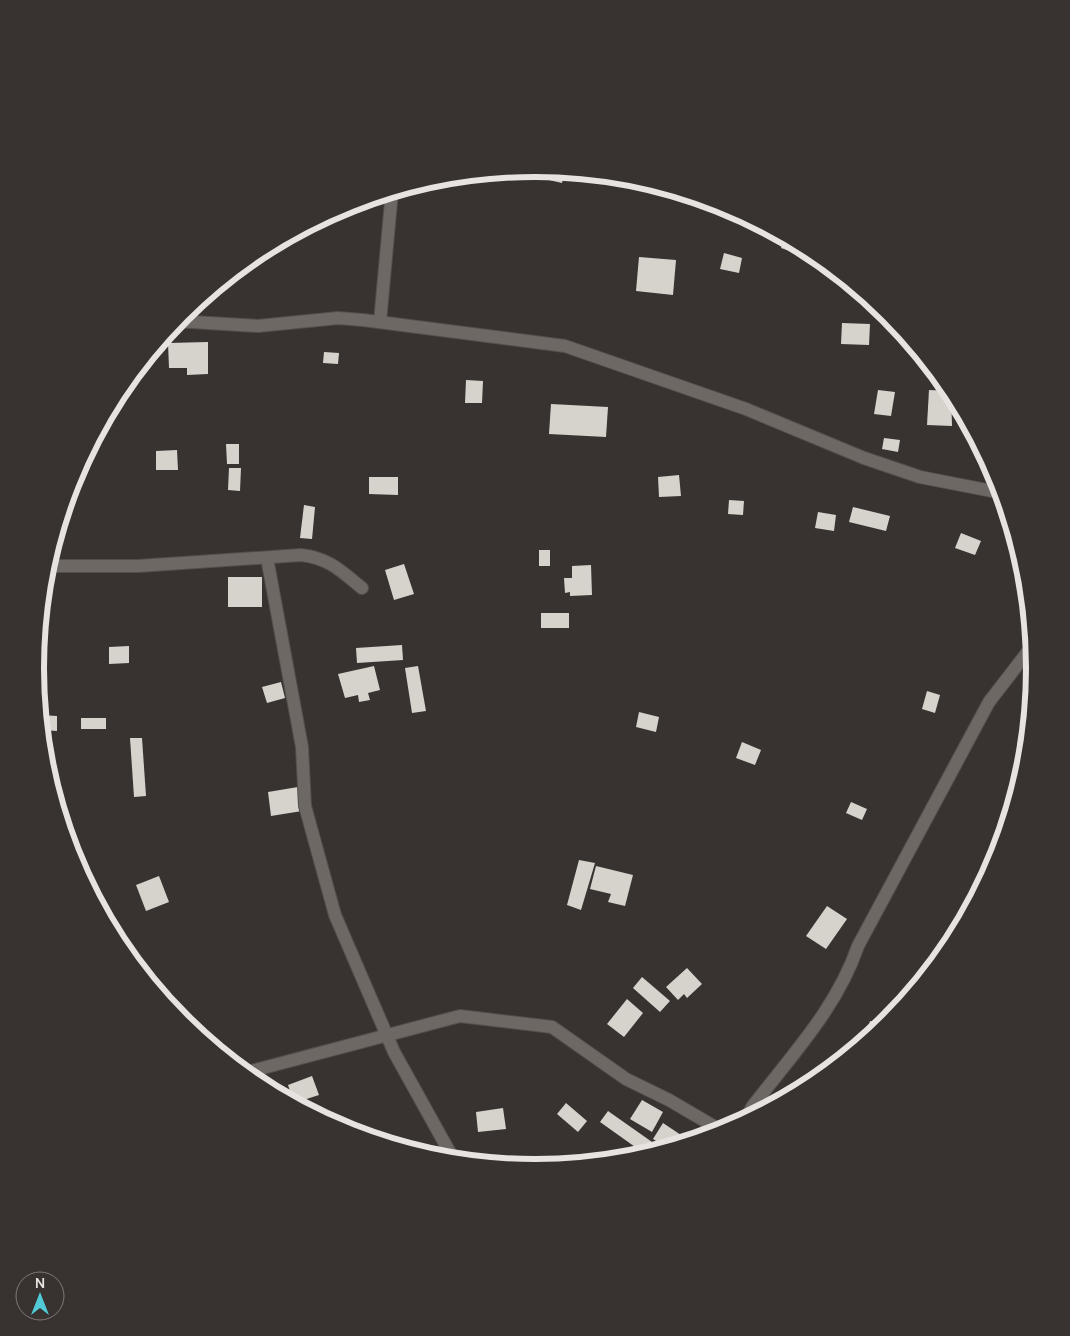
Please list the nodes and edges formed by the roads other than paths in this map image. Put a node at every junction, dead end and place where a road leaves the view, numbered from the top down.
1 (391, 198) edge
2 (187, 322) edge
3 (380, 322) junction
4 (993, 491) edge
5 (267, 558) junction
6 (54, 566) edge
7 (362, 588) dead end
8 (1026, 655) edge
9 (386, 1035) junction
10 (254, 1070) edge
11 (751, 1110) edge
12 (713, 1126) edge
13 (449, 1152) edge

1 - 3 street
2 - 3 street
3 - 4 street
5 - 6 street
5 - 7 street
5 - 9 street
8 - 11 street
9 - 10 street
9 - 12 street
9 - 13 street

